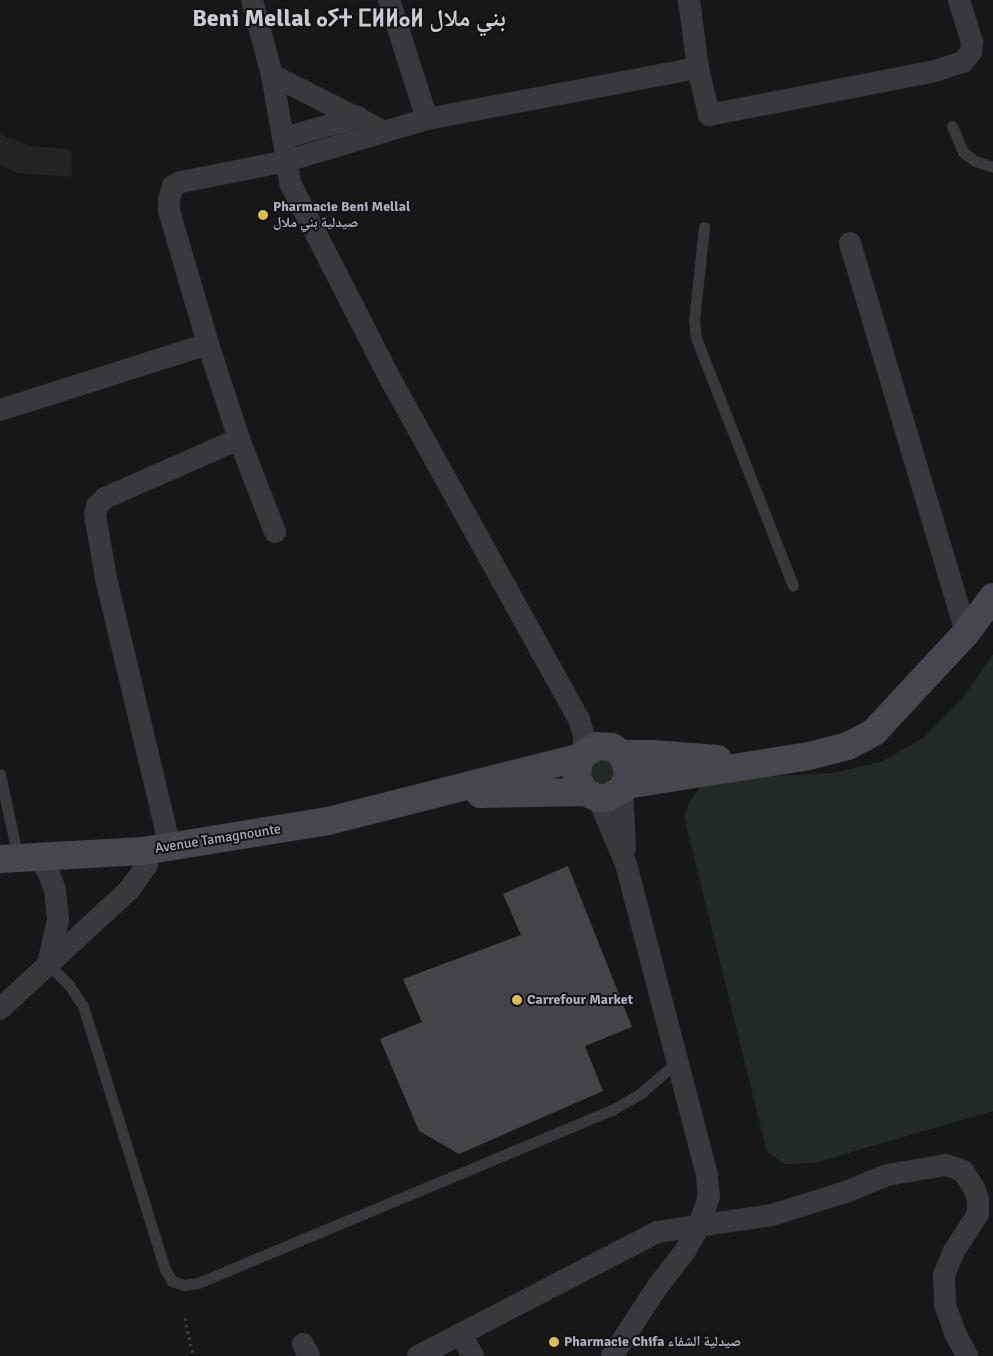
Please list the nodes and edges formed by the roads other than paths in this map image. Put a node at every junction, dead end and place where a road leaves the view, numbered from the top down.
1 (252, 0) edge
2 (389, 0) edge
3 (689, 0) edge
4 (959, 0) edge
5 (698, 68) junction
6 (272, 75) junction
7 (358, 117) junction
8 (427, 120) junction
9 (952, 126) dead end
10 (383, 131) junction
11 (284, 138) junction
12 (287, 162) junction
13 (993, 167) edge
14 (704, 227) dead end
15 (850, 243) dead end
16 (208, 344) junction
17 (0, 410) edge
18 (239, 438) junction
19 (275, 532) dead end
20 (793, 586) dead end
21 (993, 597) edge
22 (966, 633) junction
23 (598, 753) junction
24 (759, 762) junction
25 (0, 774) edge
26 (608, 791) junction
27 (434, 796) junction
28 (170, 847) junction
29 (143, 851) junction
30 (18, 859) edge
31 (48, 964) junction
32 (0, 1009) edge
33 (678, 1061) junction
34 (698, 1228) junction
35 (460, 1334) junction
36 (418, 1356) edge
37 (473, 1356) edge
38 (612, 1356) edge
39 (967, 1356) edge

1 - 6 street
2 - 8 street
3 - 5 street
4 - 5 street
5 - 8 street
6 - 7 street
6 - 11 street
7 - 10 street
7 - 11 street
8 - 10 street
9 - 13 lane
10 - 12 street
11 - 12 street
12 - 16 street
12 - 23 street
14 - 20 lane
15 - 22 street
16 - 17 street
16 - 18 street
18 - 19 street
18 - 28 street
21 - 22 street
22 - 24 street
23 - 24 street, Avenue Tamagnounte
23 - 26 street
23 - 26 street
23 - 27 street, Avenue Tamagnounte
24 - 26 street, Avenue Tamagnounte
25 - 30 lane
26 - 27 street, Avenue Tamagnounte
26 - 33 street
27 - 28 street, Avenue Tamagnounte
28 - 29 street, Avenue Tamagnounte
29 - 30 street, Avenue Tamagnounte
29 - 31 street
30 - 31 street
31 - 32 street
31 - 33 lane
33 - 34 street
34 - 35 street
34 - 38 street
34 - 39 street
35 - 36 street
35 - 37 street

